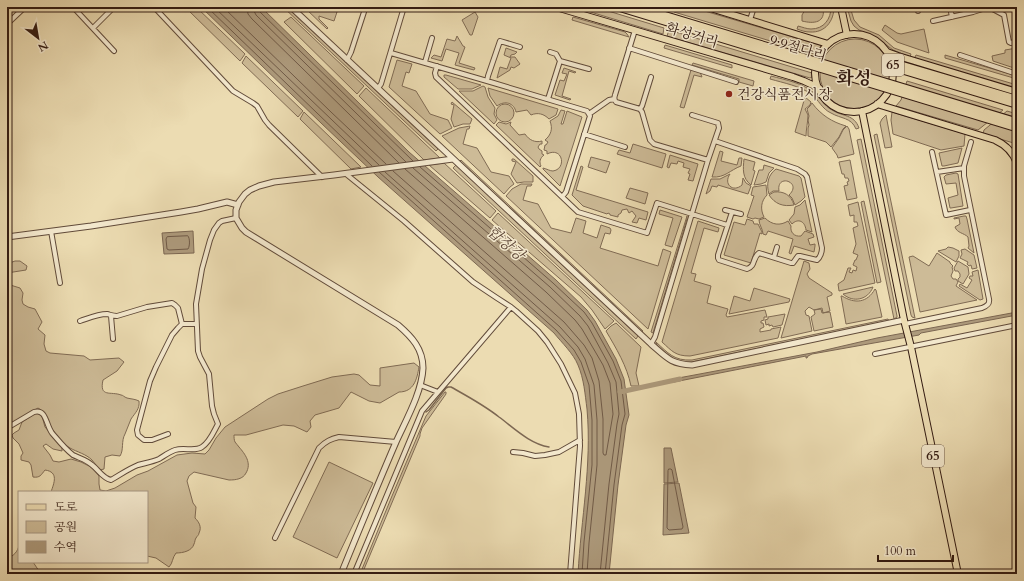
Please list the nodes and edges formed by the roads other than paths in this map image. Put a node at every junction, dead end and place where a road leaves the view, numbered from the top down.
1 (24, 7) edge
2 (73, 7) edge
3 (114, 7) edge
4 (154, 7) edge
5 (291, 7) edge
6 (360, 7) edge
7 (404, 7) edge
8 (452, 7) edge
9 (556, 7) edge
10 (618, 7) edge
11 (637, 7) edge
12 (707, 7) edge
13 (754, 7) edge
14 (841, 7) edge
15 (950, 7) edge
16 (989, 7) edge
17 (457, 8) dead end
18 (715, 8) edge
19 (298, 10) edge
20 (952, 17) junction
21 (750, 20) junction
22 (933, 21) dead end
23 (7, 24) edge
24 (92, 28) junction
25 (635, 30) junction
26 (847, 35) junction
27 (432, 38) dead end
28 (1017, 42) edge
29 (828, 44) junction
30 (520, 47) dead end
31 (629, 48) junction
32 (114, 51) dead end
33 (550, 52) dead end
34 (887, 52) junction
35 (390, 53) junction
36 (960, 55) dead end
37 (347, 60) junction
38 (560, 61) junction
39 (425, 62) junction
40 (892, 62) junction
41 (437, 66) junction
42 (589, 70) dead end
43 (894, 73) junction
44 (1017, 74) edge
45 (651, 77) dead end
46 (488, 81) junction
47 (736, 82) dead end
48 (378, 88) junction
49 (819, 88) junction
50 (1017, 92) edge
51 (548, 99) junction
52 (614, 99) junction
53 (1017, 99) edge
54 (877, 104) junction
55 (1017, 105) edge
56 (640, 110) junction
57 (862, 111) junction
58 (589, 114) junction
59 (692, 115) dead end
60 (1017, 122) edge
61 (1017, 128) edge
62 (584, 134) junction
63 (714, 141) junction
64 (971, 142) dead end
65 (625, 147) dead end
66 (932, 152) dead end
67 (453, 159) junction
68 (708, 160) junction
69 (1017, 163) edge
70 (964, 168) junction
71 (936, 172) junction
72 (346, 174) junction
73 (322, 177) junction
74 (562, 197) junction
75 (238, 205) junction
76 (725, 210) dead end
77 (970, 210) junction
78 (732, 212) junction
79 (692, 214) junction
80 (741, 214) dead end
81 (236, 218) junction
82 (727, 225) junction
83 (51, 231) junction
84 (7, 237) edge
85 (777, 247) dead end
86 (774, 257) junction
87 (60, 283) dead end
88 (511, 307) junction
89 (111, 316) junction
90 (80, 321) dead end
91 (905, 322) junction
92 (182, 324) junction
93 (196, 324) junction
94 (1017, 325) edge
95 (113, 339) dead end
96 (651, 344) junction
97 (911, 347) junction
98 (875, 354) dead end
99 (420, 385) junction
100 (438, 392) junction
101 (7, 428) edge
102 (168, 434) dead end
103 (580, 440) junction
104 (396, 442) junction
105 (513, 452) dead end
106 (275, 538) dead end
107 (341, 574) edge
108 (354, 574) edge
109 (570, 574) edge
110 (958, 574) edge

1 - 23 street
2 - 24 street
3 - 24 street
4 - 73 street
5 - 19 street
6 - 37 street
7 - 35 street
8 - 17 street
9 - 25 main road, 화성거리
10 - 61 highway, 9·9절다리, bridge
11 - 60 highway, 9·9절다리, bridge
12 - 18 main road
13 - 21 street
14 - 26 main road
15 - 20 street
16 - 20 street
16 - 28 street
18 - 21 main road
19 - 37 street
20 - 22 street
21 - 29 main road
24 - 32 street
25 - 31 street
25 - 49 main road, 화성거리
26 - 29 main road, 65
26 - 34 main road, 65
27 - 39 street
29 - 49 main road
30 - 46 street
31 - 47 street
31 - 52 street
33 - 38 street
34 - 40 main road, 65
34 - 50 main road
35 - 39 street
35 - 48 street
36 - 44 street
37 - 48 street
38 - 42 street
38 - 51 street
39 - 41 street
40 - 43 main road, 65
40 - 53 main road
41 - 46 street
41 - 74 street
43 - 54 main road, 65
43 - 55 main road
45 - 56 street
46 - 51 street
48 - 67 street
49 - 57 main road
51 - 58 street
52 - 56 street
52 - 58 street
54 - 57 main road, 65
54 - 69 main road
56 - 68 street
57 - 91 main road, 65
58 - 62 street
59 - 63 street
62 - 65 street
62 - 74 street
63 - 68 street
63 - 86 street
64 - 70 street
66 - 71 street
67 - 72 street
67 - 96 street
68 - 79 street
70 - 71 street
70 - 77 street
71 - 77 street
72 - 73 street
72 - 88 street
73 - 75 street
74 - 79 street
75 - 81 street
75 - 83 street
76 - 78 street
77 - 91 street
78 - 80 street
78 - 82 street
79 - 82 street
79 - 96 street
81 - 93 street
81 - 99 street
82 - 86 street
83 - 84 street
83 - 87 street
85 - 86 street
88 - 100 street
88 - 103 street
89 - 90 street
89 - 92 street
89 - 95 street
91 - 96 street
91 - 97 main road, 65
92 - 93 street
92 - 102 street
93 - 101 street
94 - 97 street
97 - 98 street
97 - 110 main road, 65
99 - 100 street
99 - 104 street
100 - 108 street
103 - 105 street
103 - 109 street
104 - 106 street
104 - 107 street

